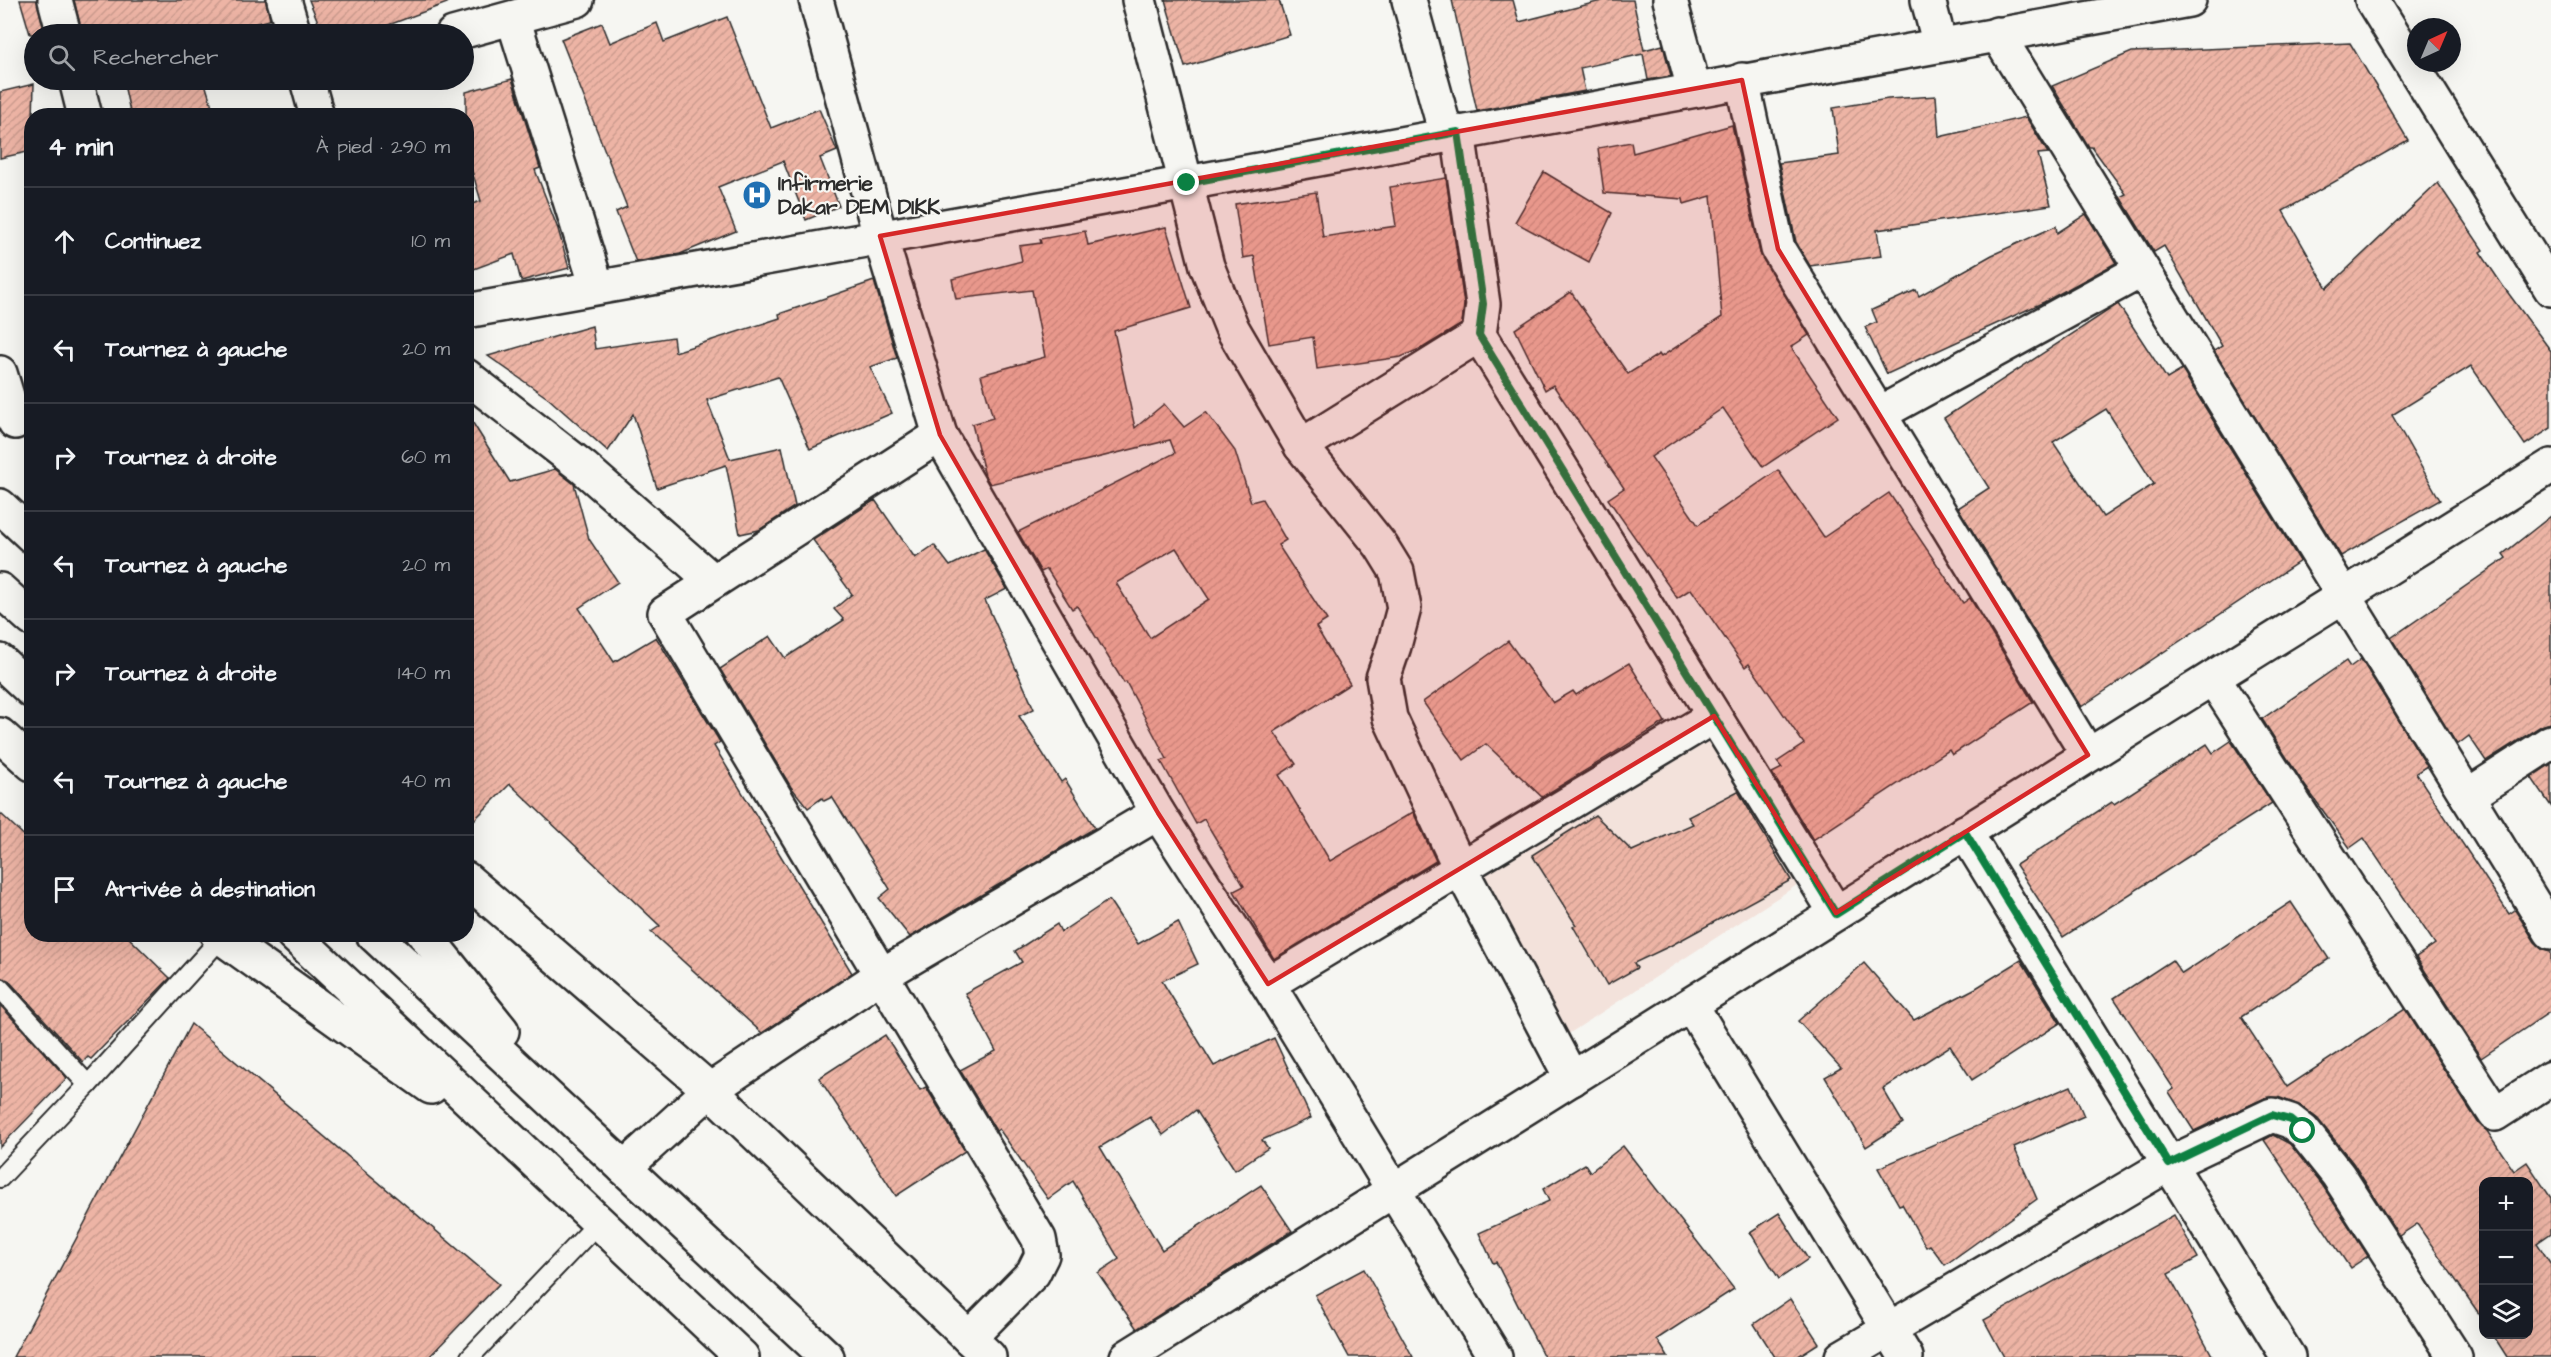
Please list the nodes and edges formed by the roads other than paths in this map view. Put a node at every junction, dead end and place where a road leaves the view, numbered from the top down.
1 (55, 0) edge
2 (284, 0) edge
3 (577, 0) edge
4 (816, 0) edge
5 (1138, 0) edge
6 (1409, 0) edge
7 (1670, 0) edge
8 (1928, 0) edge
9 (2372, 0) edge
10 (2178, 1) edge
11 (513, 18) junction
12 (61, 24) edge
13 (291, 24) edge
14 (474, 28) edge
15 (1997, 34) junction
16 (1940, 45) junction
17 (1742, 80) junction
18 (1694, 89) junction
19 (78, 90) edge
20 (310, 90) edge
21 (83, 108) edge
22 (316, 108) edge
23 (1452, 133) junction
24 (1187, 183) junction
25 (880, 236) junction
26 (2142, 270) junction
27 (597, 287) junction
28 (2551, 289) edge
29 (474, 310) edge
30 (1479, 335) junction
31 (0, 373) edge
32 (474, 382) edge
33 (1879, 414) junction
34 (15, 422) edge
35 (940, 435) junction
36 (1301, 446) junction
37 (2551, 466) edge
38 (0, 506) edge
39 (24, 528) edge
40 (713, 581) junction
41 (0, 590) edge
42 (2344, 596) junction
43 (24, 612) edge
44 (0, 661) edge
45 (2213, 678) junction
46 (24, 684) edge
47 (1714, 716) junction
48 (0, 735) edge
49 (2551, 742) edge
50 (2088, 755) junction
51 (24, 757) edge
52 (2467, 796) junction
53 (1158, 813) junction
54 (1965, 832) junction
55 (1460, 868) junction
56 (474, 886) edge
57 (1836, 914) junction
58 (2551, 932) edge
59 (214, 942) edge
60 (227, 942) edge
61 (302, 942) edge
62 (382, 942) edge
63 (430, 942) edge
64 (882, 975) junction
65 (1268, 984) junction
66 (0, 988) edge
67 (1691, 1005) junction
68 (2551, 1078) edge
69 (1572, 1079) junction
70 (88, 1085) junction
71 (710, 1090) junction
72 (574, 1121) junction
73 (536, 1160) junction
74 (2169, 1164) junction
75 (624, 1168) junction
76 (0, 1178) edge
77 (1393, 1191) junction
78 (598, 1222) junction
79 (1898, 1343) edge
80 (979, 1348) edge
81 (470, 1357) edge
82 (742, 1357) edge
83 (827, 1357) edge
84 (1127, 1357) edge
85 (1496, 1357) edge
86 (1842, 1357) edge
87 (2288, 1357) edge
88 (2455, 1357) edge

1 - 12 main road
2 - 13 main road
3 - 11 main road
4 - 25 main road
5 - 24 main road
6 - 23 main road
7 - 18 main road
8 - 16 main road
9 - 28 main road
10 - 15 main road
11 - 14 main road
11 - 27 main road
15 - 16 main road
15 - 26 main road
16 - 17 main road
17 - 18 main road
17 - 33 main road
18 - 23 main road
19 - 21 main road
20 - 22 main road
23 - 24 main road
23 - 30 main road
24 - 25 main road
24 - 36 main road
25 - 27 main road
25 - 35 main road
26 - 33 main road
26 - 42 main road
27 - 29 main road
30 - 36 main road
30 - 47 main road
31 - 34 main road
32 - 40 main road
33 - 50 main road
35 - 40 main road
35 - 53 main road
36 - 55 main road
37 - 42 main road
38 - 39 main road
40 - 64 main road
41 - 43 main road
42 - 45 main road
42 - 52 main road
44 - 46 main road
45 - 50 main road
45 - 68 main road
47 - 55 main road
47 - 57 main road
48 - 51 main road
49 - 52 main road
50 - 54 main road
52 - 58 main road
53 - 64 main road
53 - 65 main road
54 - 57 main road
54 - 74 main road
55 - 65 main road
55 - 69 main road
56 - 71 main road
57 - 67 main road
59 - 70 lane
60 - 73 main road
61 - 73 main road
62 - 72 main road
63 - 72 main road
64 - 71 main road
64 - 80 main road
65 - 77 main road
66 - 70 lane
67 - 69 main road
67 - 79 main road
69 - 77 main road
70 - 76 lane
71 - 75 main road
71 - 80 main road
72 - 75 main road
73 - 78 main road
74 - 79 main road
74 - 87 main road
74 - 88 main road
75 - 83 main road
77 - 84 main road
77 - 85 main road
78 - 81 lane
78 - 82 main road
79 - 86 main road

